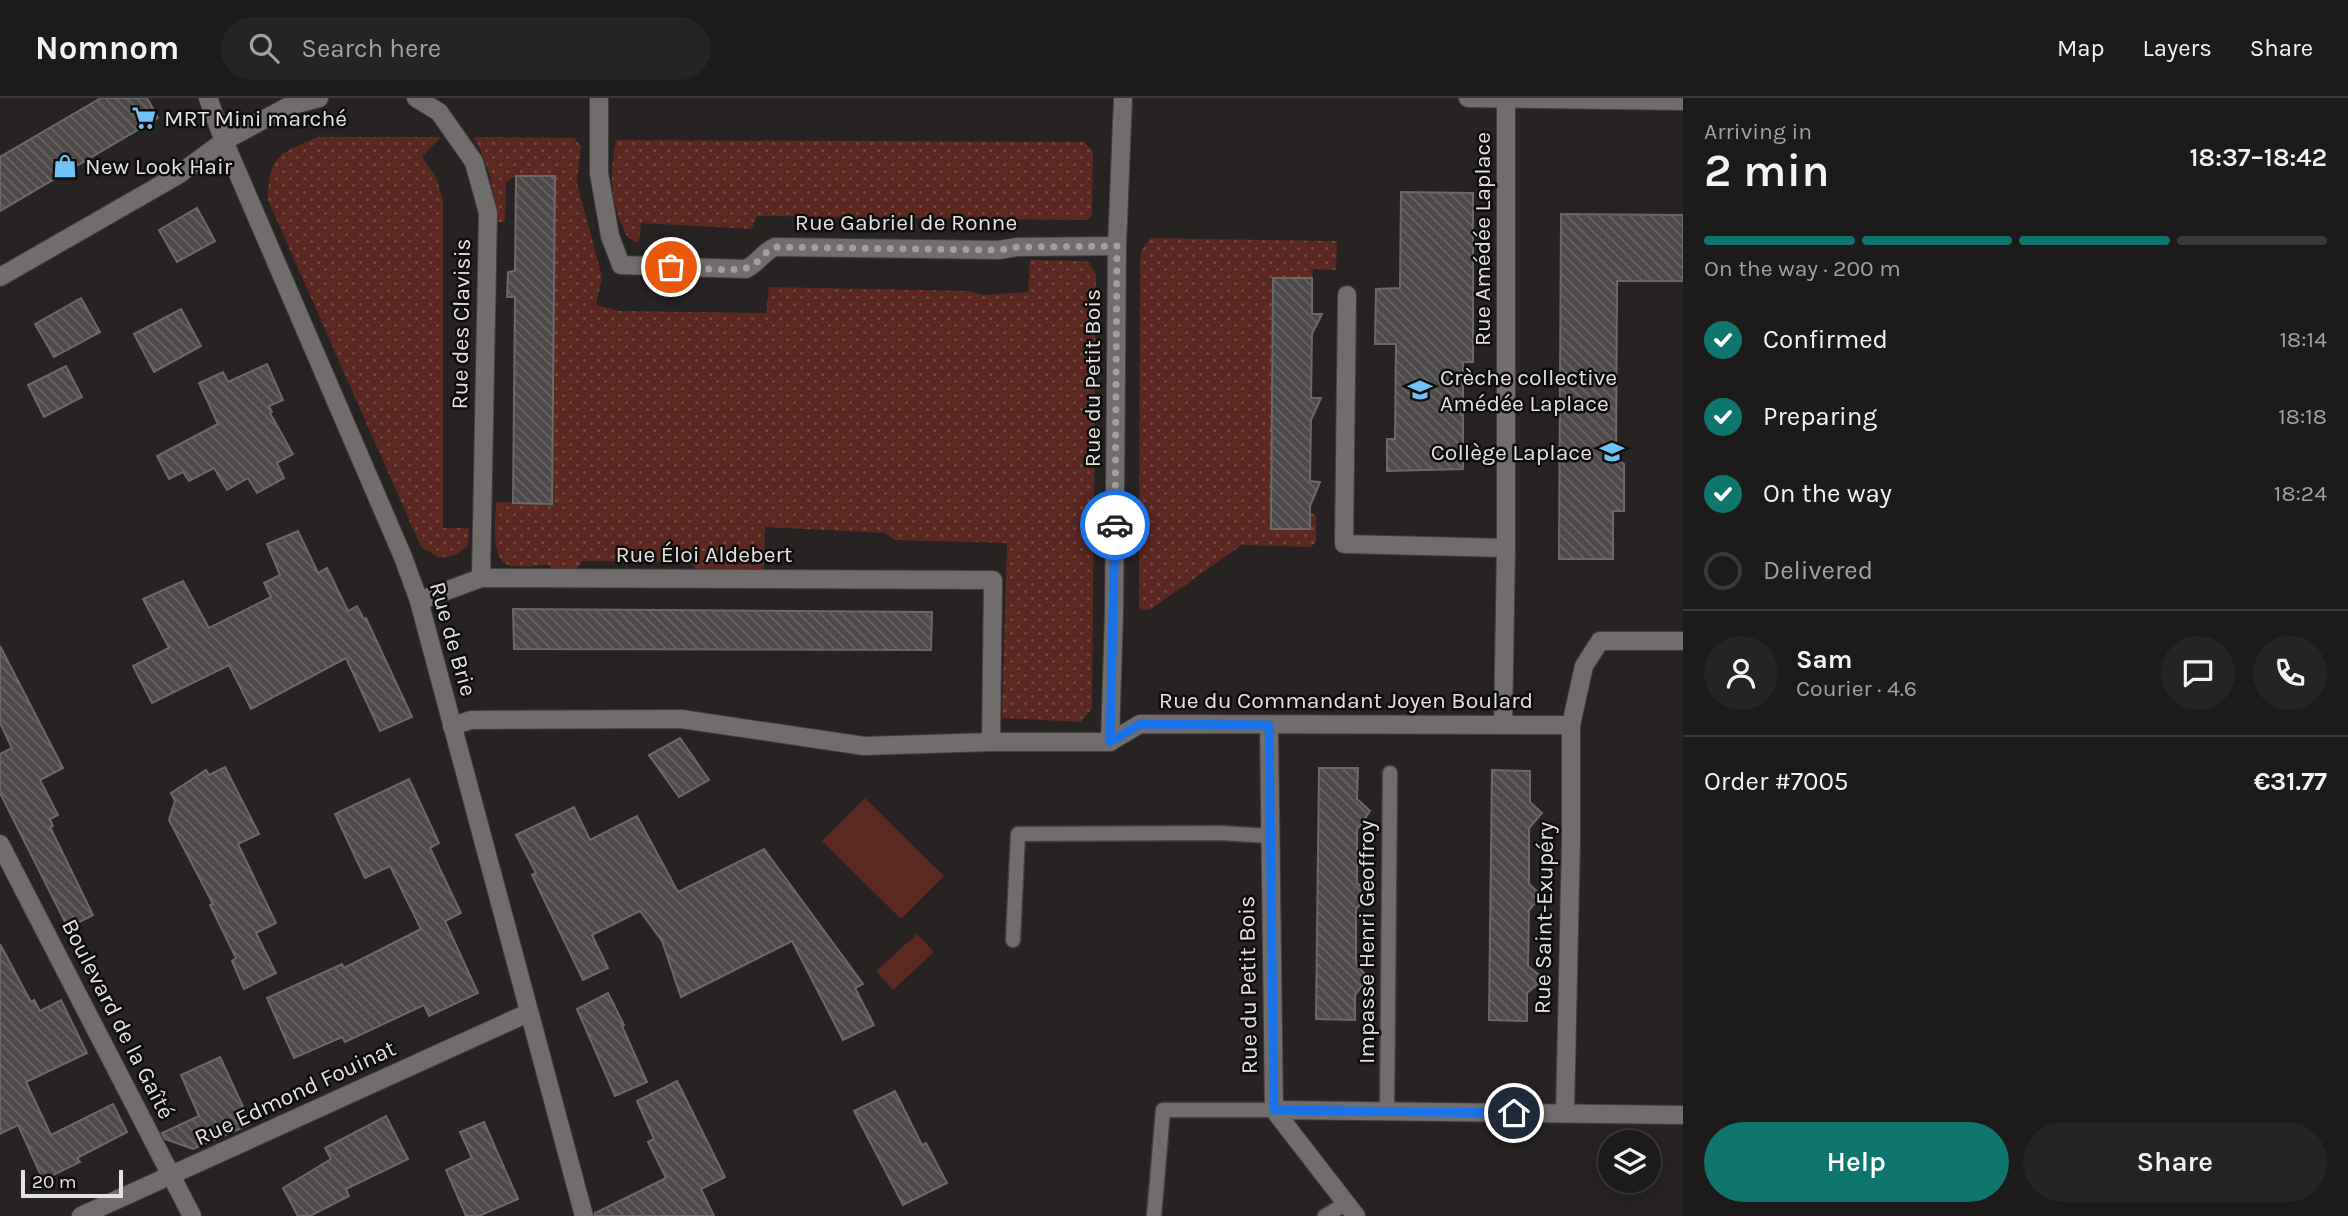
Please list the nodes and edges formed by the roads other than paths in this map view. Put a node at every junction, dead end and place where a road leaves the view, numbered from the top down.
1 (208, 98) edge
2 (319, 98) edge
3 (416, 98) edge
4 (599, 98) edge
5 (1123, 98) edge
6 (1468, 98) edge
7 (1506, 99) edge
8 (1683, 101) edge
9 (224, 141) junction
10 (1117, 246) junction
11 (0, 277) edge
12 (1347, 295) dead end
13 (1507, 548) junction
14 (481, 578) junction
15 (419, 601) junction
16 (1683, 641) edge
17 (1269, 725) junction
18 (1503, 725) junction
19 (1571, 725) junction
20 (452, 726) junction
21 (991, 742) junction
22 (1110, 742) junction
23 (1390, 773) dead end
24 (1270, 836) junction
25 (0, 844) edge
26 (1013, 940) dead end
27 (528, 1013) junction
28 (1274, 1110) junction
29 (1387, 1111) junction
30 (1565, 1113) junction
31 (1683, 1115) edge
32 (171, 1176) junction
33 (1352, 1210) edge
34 (81, 1216) edge
35 (192, 1216) edge
36 (584, 1216) edge
37 (1154, 1216) edge
38 (1325, 1216) edge

1 - 9 street, Rue de Brie
2 - 9 street
3 - 14 street, Rue des Clavisis
4 - 10 street, Rue Gabriel de Ronne
5 - 10 street, Rue du Petit Bois
6 - 7 street
7 - 8 street
7 - 13 street, Rue Amédée Laplace
9 - 11 street
9 - 15 street, Rue de Brie
10 - 22 street, Rue du Petit Bois
12 - 13 street
13 - 18 street, Rue Amédée Laplace
14 - 15 street, Rue Éloi Aldebert
14 - 21 street, Rue Éloi Aldebert
15 - 20 street, Rue de Brie
16 - 19 street
17 - 18 street, Rue du Commandant Joyen Boulard
17 - 22 street, Rue du Commandant Joyen Boulard
17 - 24 street, Rue du Petit Bois
18 - 19 street, Rue du Commandant Joyen Boulard
19 - 30 street, Rue Saint-Exupéry
20 - 21 street
20 - 27 street, Rue de Brie
21 - 22 street
23 - 29 lane, Impasse Henri Geoffroy
24 - 26 lane
24 - 28 street, Rue du Petit Bois
25 - 32 street, Boulevard de la Gaîté
27 - 32 street, Rue Edmond Fouinat
27 - 36 street, Rue de Brie
28 - 29 street
28 - 33 street
28 - 37 lane
29 - 30 street
30 - 31 street
32 - 34 street, Rue Edmond Fouinat
32 - 35 street, Boulevard de la Gaîté
33 - 38 lane

